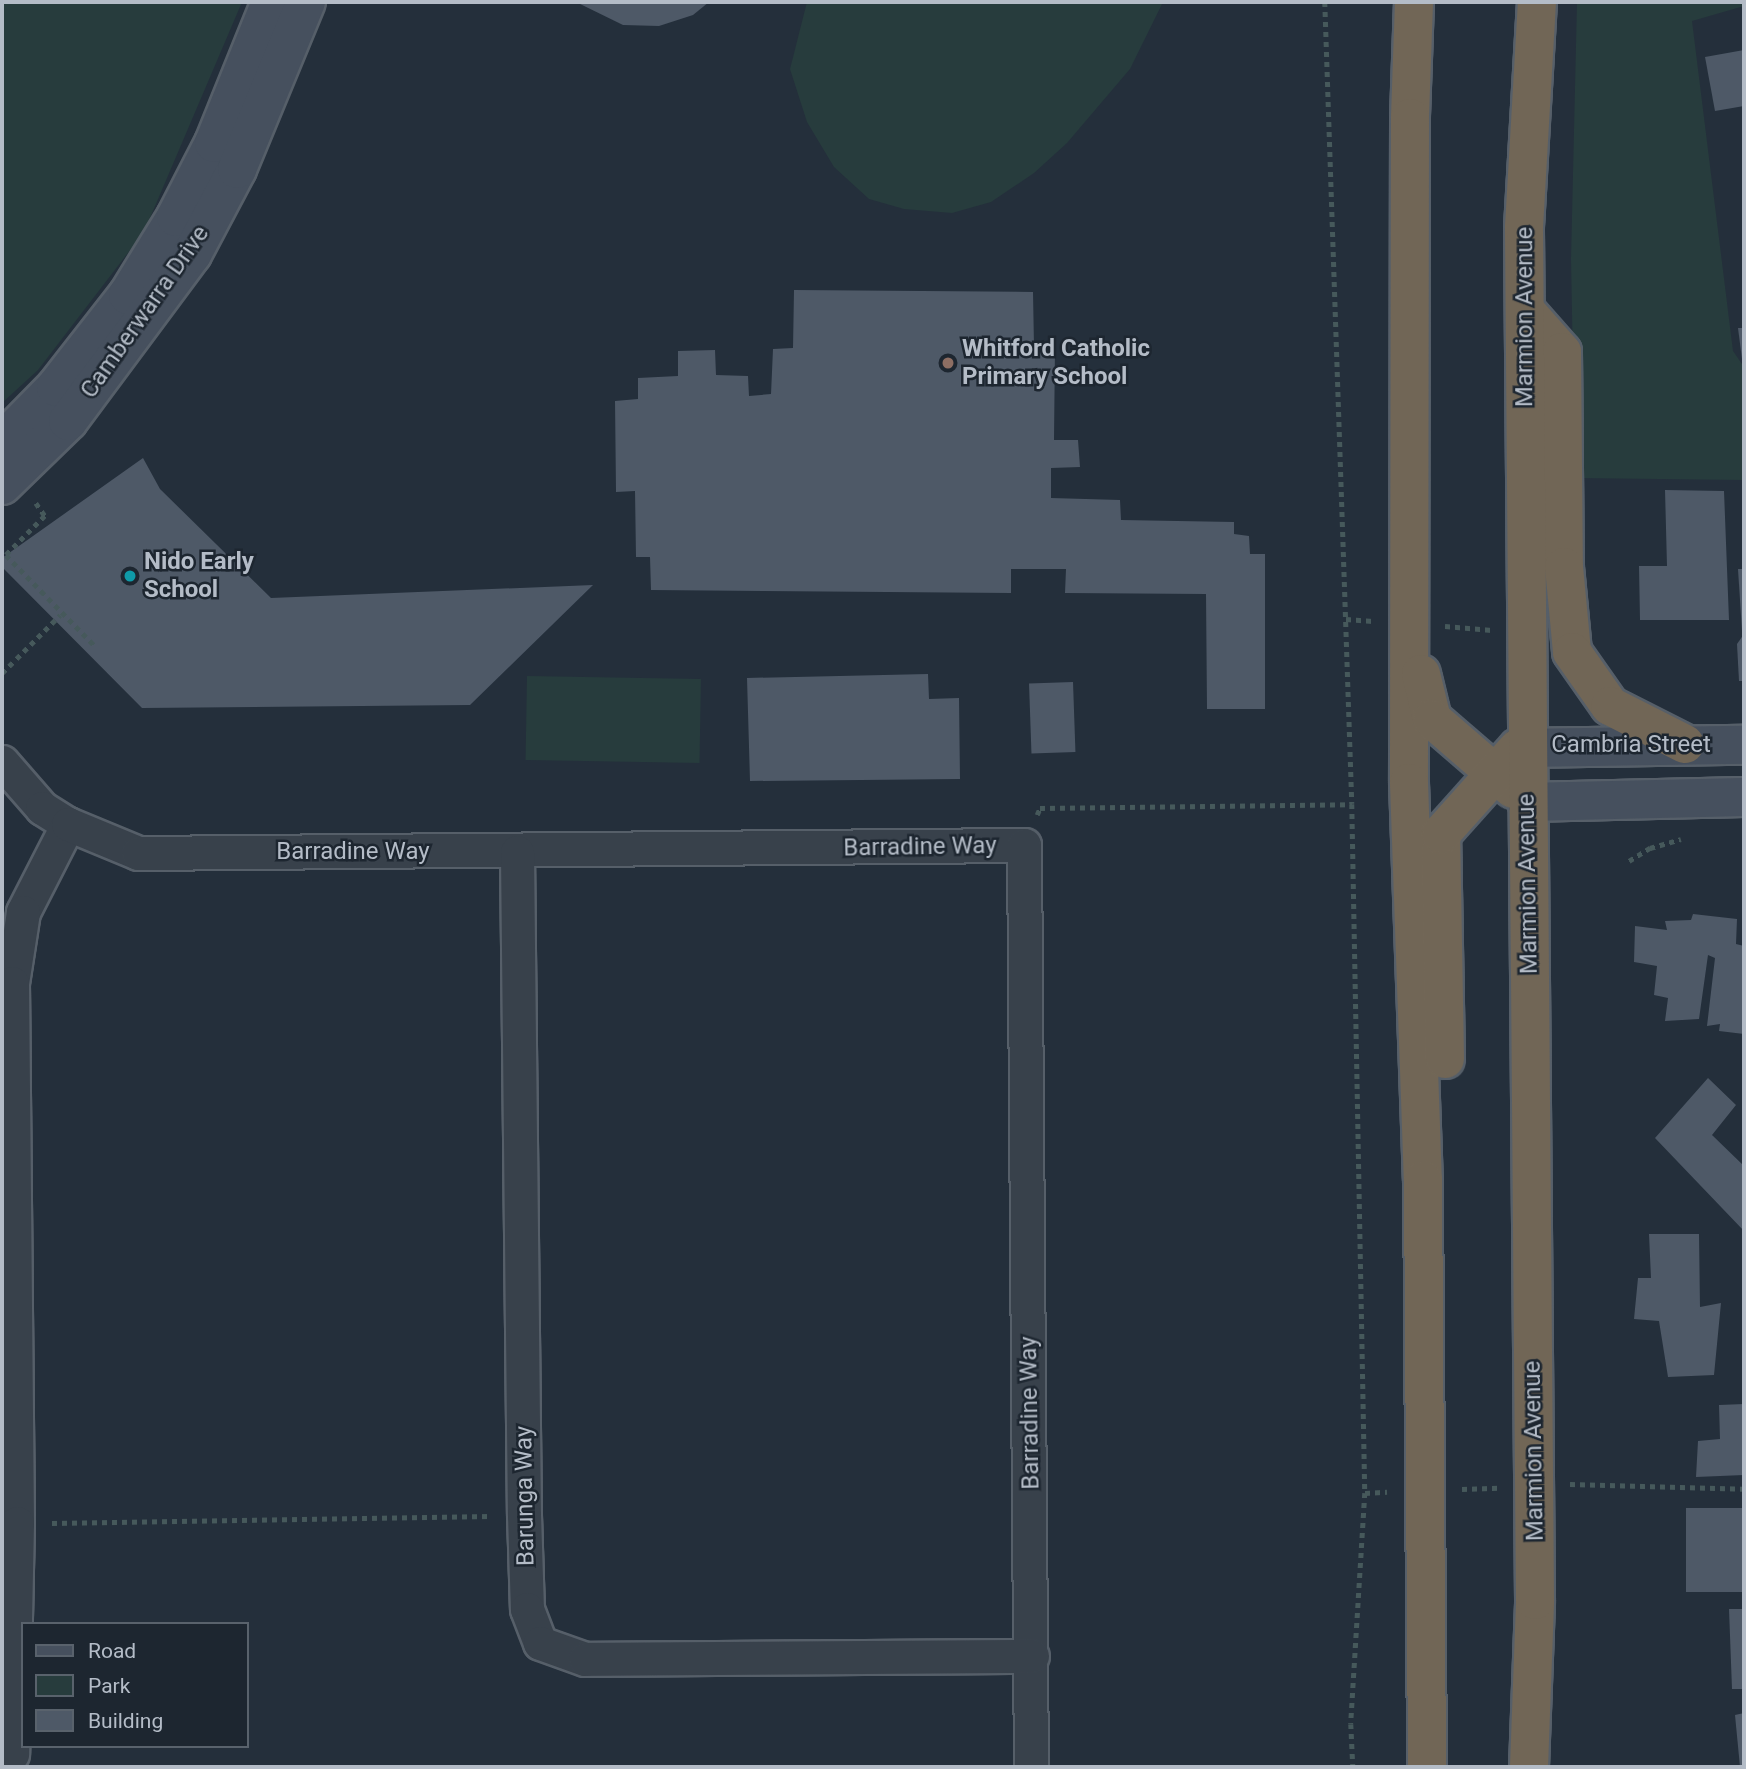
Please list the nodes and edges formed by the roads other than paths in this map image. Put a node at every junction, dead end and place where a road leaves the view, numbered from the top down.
1 (271, 2) edge
2 (306, 2) edge
3 (1414, 2) edge
4 (1537, 2) edge
5 (1524, 310) junction
6 (2, 442) edge
7 (17, 491) edge
8 (1408, 624) junction
9 (1685, 744) junction
10 (1744, 745) edge
11 (1513, 756) junction
12 (2, 762) edge
13 (1744, 797) edge
14 (1527, 802) junction
15 (68, 824) junction
16 (517, 852) junction
17 (1423, 1256) junction
18 (1032, 1656) junction
19 (12, 1754) dead end
20 (1031, 1767) edge
21 (1427, 1767) edge
22 (1529, 1767) edge

1 - 6 street, Camberwarra Drive
2 - 7 street, Camberwarra Drive
3 - 8 highway
4 - 5 highway, Marmion Avenue
5 - 9 highway
5 - 11 highway, Marmion Avenue
8 - 11 highway
8 - 17 highway
9 - 10 street, Cambria Street
9 - 11 street, Cambria Street
11 - 14 highway, Marmion Avenue
11 - 17 highway
12 - 15 street, Barradine Way
13 - 14 street
14 - 22 highway, Marmion Avenue
15 - 16 street, Barradine Way
15 - 19 street
16 - 18 street, Barunga Way
16 - 18 street, Barradine Way
17 - 21 highway
18 - 20 street, Barradine Way

